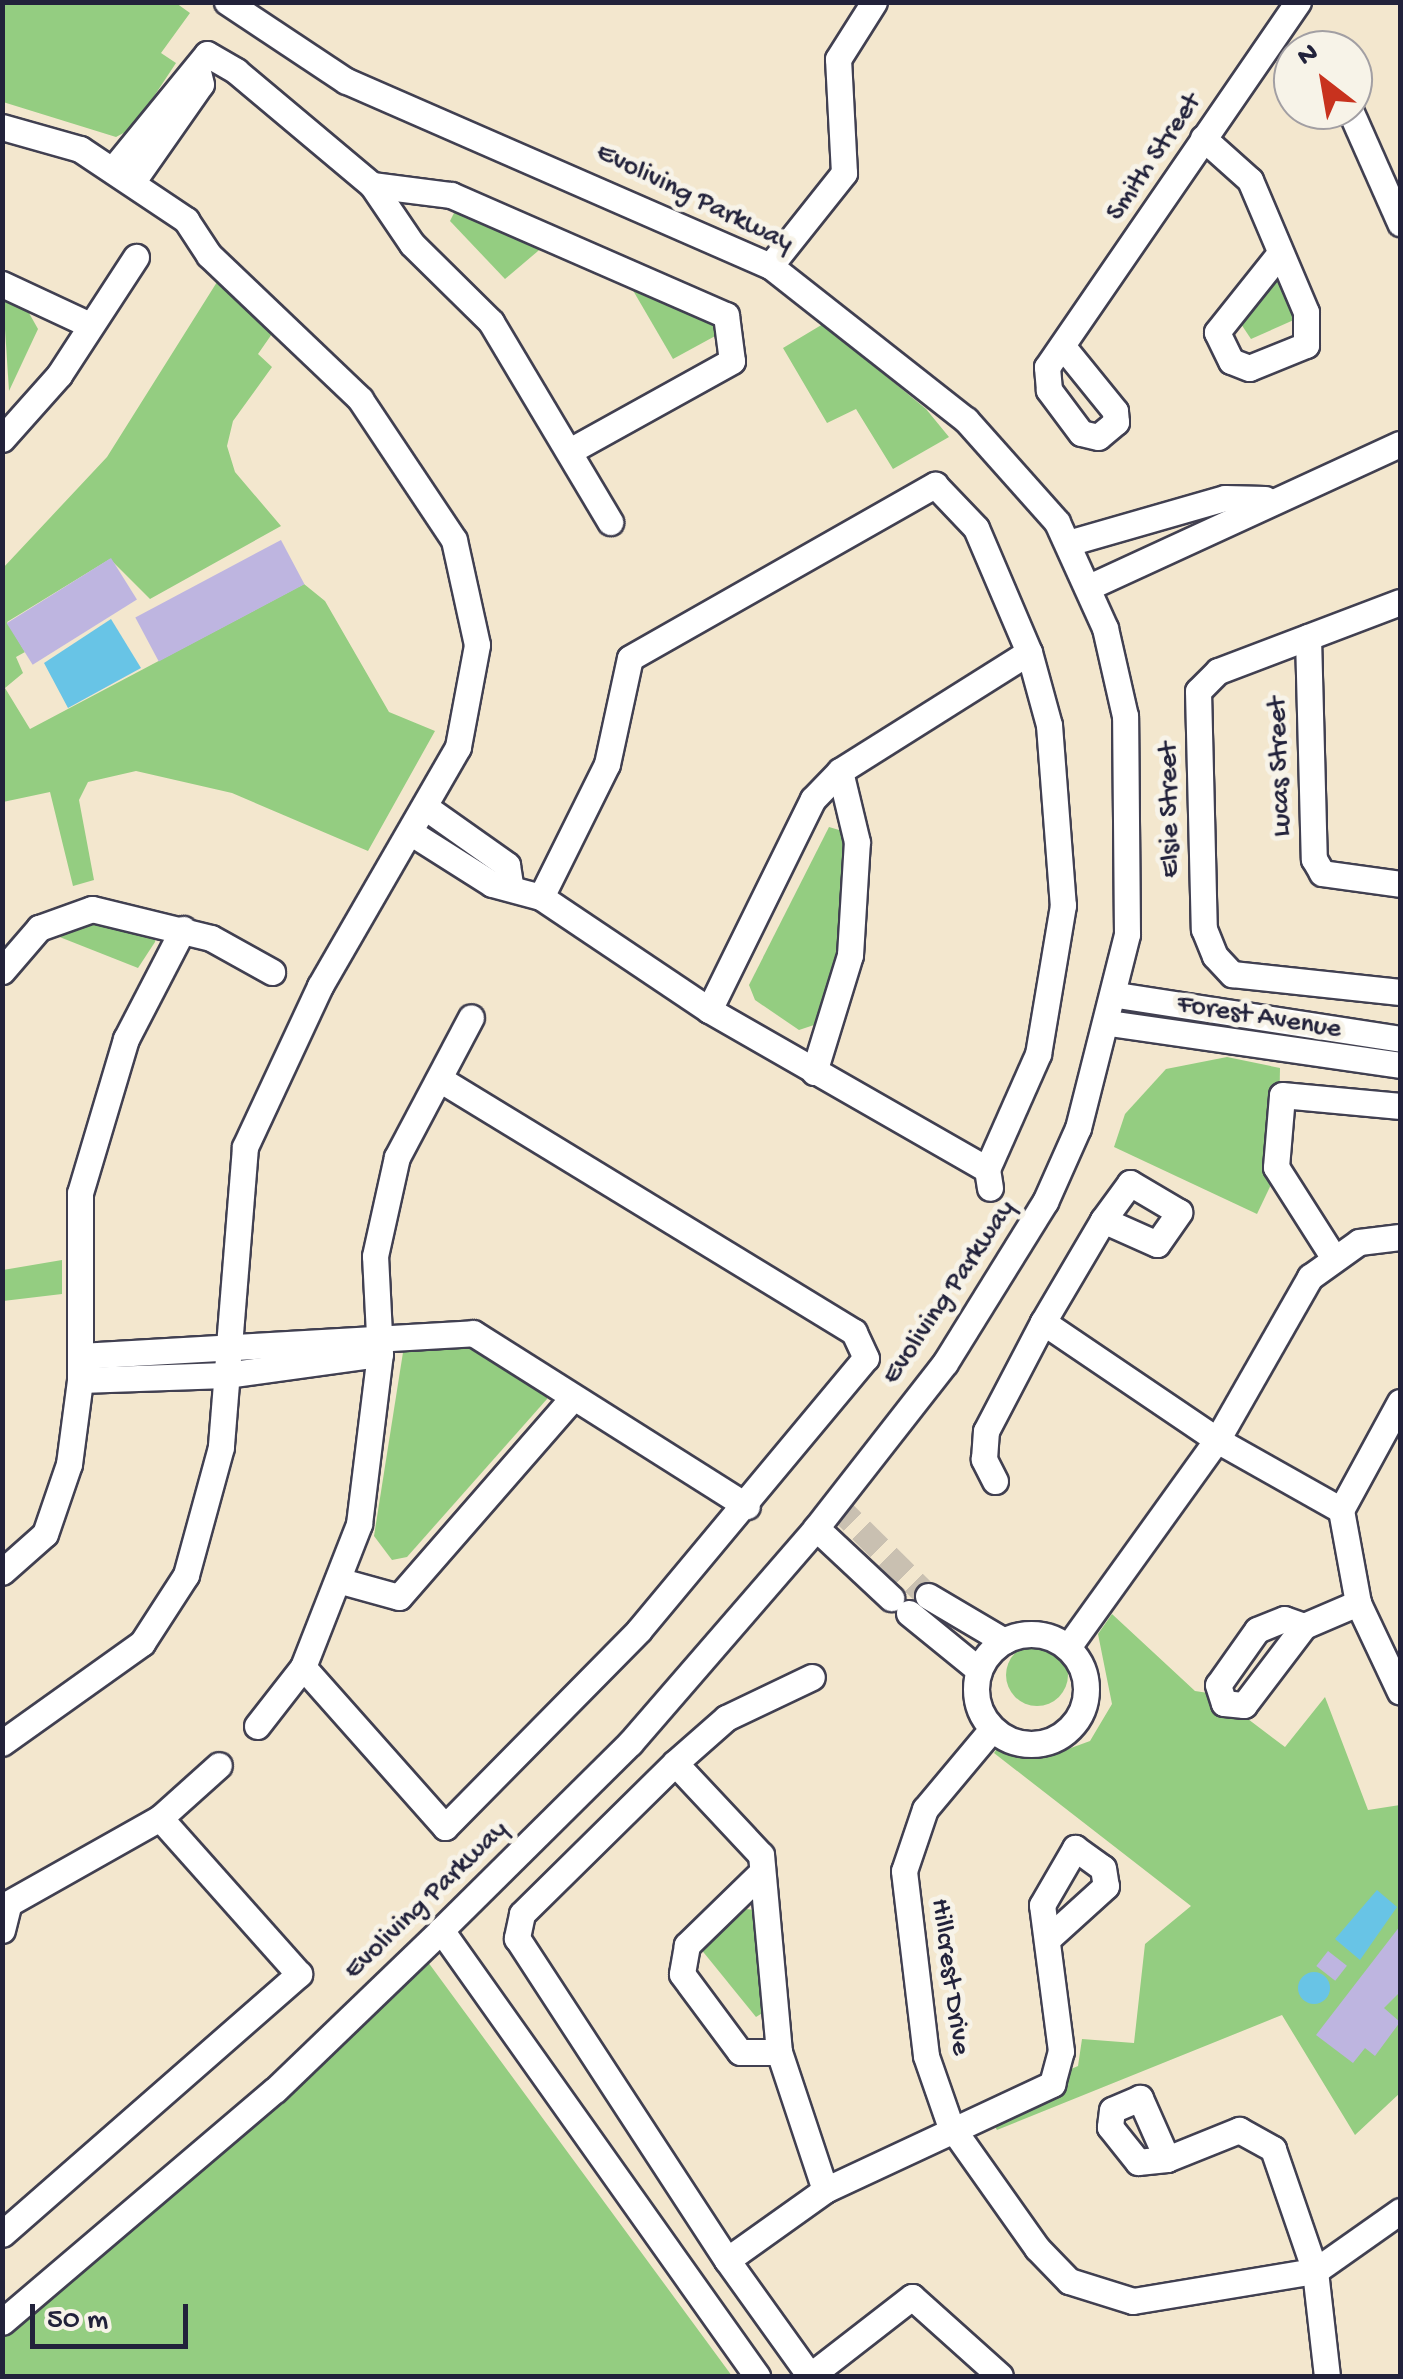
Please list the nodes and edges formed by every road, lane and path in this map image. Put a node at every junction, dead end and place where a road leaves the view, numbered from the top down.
1 (227, 2) edge
2 (874, 2) edge
3 (1298, 2) edge
4 (1290, 30) edge
5 (1273, 57) edge
6 (2, 127) edge
7 (1360, 130) edge
8 (1203, 138) junction
9 (124, 175) junction
10 (372, 185) junction
11 (1395, 196) edge
12 (1400, 223) edge
13 (1280, 253) junction
14 (136, 257) dead end
15 (770, 266) junction
16 (2, 284) edge
17 (90, 326) junction
18 (1064, 348) dead end
19 (2, 439) edge
20 (1400, 444) edge
21 (574, 450) junction
22 (1264, 500) junction
23 (610, 522) dead end
24 (1068, 543) junction
25 (1092, 586) junction
26 (1400, 602) edge
27 (1308, 637) junction
28 (1029, 652) junction
29 (840, 771) junction
30 (428, 810) junction
31 (413, 834) junction
32 (510, 883) junction
33 (1400, 884) edge
34 (541, 897) junction
35 (183, 928) junction
36 (2, 971) edge
37 (272, 972) dead end
38 (1400, 992) edge
39 (1117, 995) junction
40 (709, 1010) junction
41 (471, 1017) dead end
42 (1109, 1023) junction
43 (1400, 1039) edge
44 (1292, 1041) junction
45 (1400, 1065) edge
46 (814, 1072) junction
47 (439, 1079) junction
48 (1282, 1095) junction
49 (1400, 1106) edge
50 (1103, 1220) dead end
51 (1400, 1237) edge
52 (1332, 1254) junction
53 (1043, 1322) junction
54 (378, 1344) junction
55 (226, 1362) junction
56 (80, 1368) junction
57 (568, 1402) junction
58 (1400, 1402) edge
59 (1217, 1440) junction
60 (995, 1481) dead end
61 (747, 1506) junction
62 (1341, 1510) junction
63 (816, 1528) junction
64 (2, 1572) edge
65 (341, 1582) junction
66 (909, 1602) junction
67 (1358, 1603) junction
68 (1304, 1626) dead end
69 (1004, 1641) junction
70 (1068, 1647) junction
71 (303, 1666) junction
72 (979, 1670) junction
73 (812, 1677) dead end
74 (1400, 1692) edge
75 (257, 1726) dead end
76 (992, 1729) junction
77 (2, 1743) edge
78 (675, 1763) junction
79 (219, 1765) dead end
80 (160, 1818) junction
81 (762, 1872) junction
82 (4, 1914) edge
83 (441, 1930) junction
84 (1052, 1935) dead end
85 (779, 2052) junction
86 (950, 2126) junction
87 (1167, 2159) dead end
88 (825, 2190) junction
89 (1400, 2212) edge
90 (2, 2234) edge
91 (727, 2260) junction
92 (1315, 2271) junction
93 (2, 2322) edge
94 (756, 2376) edge
95 (810, 2376) edge
96 (1000, 2376) edge
97 (1327, 2376) edge

1 - 15 street, Evoliving Parkway
2 - 15 street
3 - 4 street, Smith Street
5 - 8 street, Smith Street
6 - 9 street
7 - 11 street
8 - 13 street
8 - 18 street, Smith Street
9 - 10 street
9 - 30 street
10 - 21 street
10 - 21 street
11 - 12 street
13 - 13 street
14 - 17 street
15 - 24 street, Evoliving Parkway
16 - 17 street
17 - 19 street
20 - 22 street
21 - 23 street
22 - 24 street
22 - 25 street
24 - 25 street, Evoliving Parkway
25 - 39 street, Evoliving Parkway
26 - 27 street, Elsie Street
27 - 33 street, Lucas Street
27 - 38 street, Elsie Street
28 - 29 street
28 - 34 street
28 - 46 street
29 - 40 street
29 - 46 street
30 - 31 street
30 - 32 street
31 - 32 street
31 - 55 street
32 - 34 street
34 - 40 street
35 - 36 street
35 - 37 street
35 - 56 street
39 - 42 street, Evoliving Parkway
39 - 44 street, Forest Avenue
40 - 46 street
41 - 47 street
42 - 44 street, Forest Avenue
42 - 63 street, Evoliving Parkway
43 - 44 street, Forest Avenue
44 - 45 street, Forest Avenue
44 - 48 street
47 - 54 street
47 - 61 street
48 - 49 street
48 - 52 street
50 - 53 street
51 - 52 street
52 - 59 street
53 - 59 street
53 - 60 street
54 - 55 street
54 - 57 street
54 - 65 street
55 - 56 street
55 - 77 street
56 - 64 street
57 - 61 street
57 - 65 street
58 - 62 street
59 - 62 street
59 - 70 street
61 - 71 street
62 - 67 street
63 - 66 street
63 - 83 street, Evoliving Parkway
65 - 71 street
66 - 69 street
66 - 72 street
67 - 68 street
67 - 74 street
69 - 70 street
69 - 72 street
70 - 76 street
71 - 75 street
72 - 76 street
73 - 78 street
76 - 86 street, Hillcrest Drive
78 - 81 street
78 - 91 street
79 - 80 street
80 - 82 street
80 - 90 street
81 - 85 street
81 - 85 street
83 - 93 street, Evoliving Parkway
83 - 94 street
84 - 86 street
85 - 88 street
86 - 88 street
86 - 92 street, Hillcrest Drive
87 - 92 street
88 - 91 street
89 - 92 street, Hillcrest Drive
91 - 95 street
92 - 97 street
95 - 96 street

